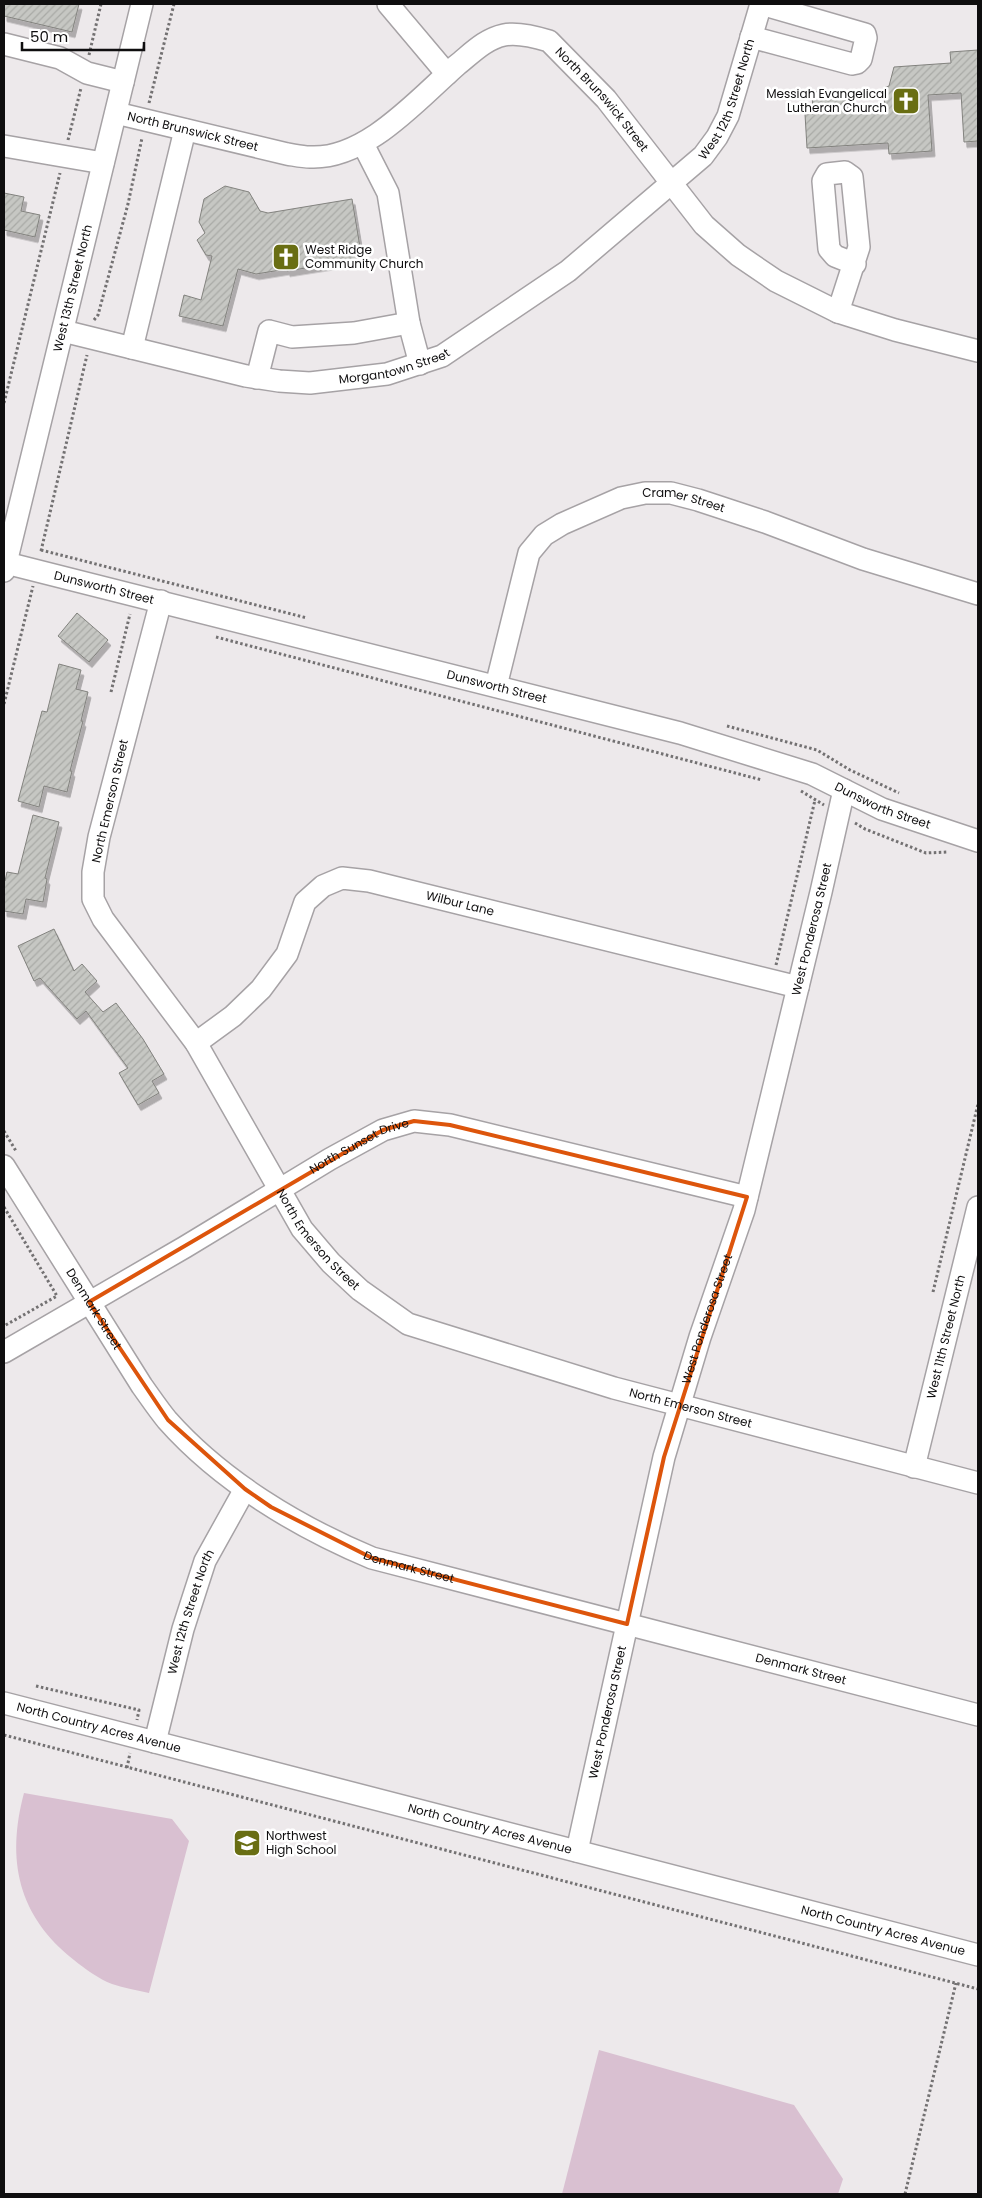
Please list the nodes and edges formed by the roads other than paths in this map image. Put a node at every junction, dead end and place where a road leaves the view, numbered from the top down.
1 (142, 4) edge
2 (388, 4) edge
3 (761, 4) edge
4 (751, 37) junction
5 (4, 44) edge
6 (447, 74) junction
7 (123, 82) junction
8 (116, 114) junction
9 (186, 130) junction
10 (363, 144) junction
11 (4, 146) edge
12 (103, 163) junction
13 (672, 182) junction
14 (855, 264) dead end
15 (838, 312) junction
16 (409, 323) junction
17 (62, 331) junction
18 (132, 348) junction
19 (978, 350) edge
20 (420, 364) junction
21 (257, 378) junction
22 (5, 567) edge
23 (978, 594) edge
24 (159, 611) junction
25 (496, 686) junction
26 (844, 790) junction
27 (978, 841) edge
28 (798, 987) junction
29 (196, 1043) junction
30 (4, 1166) edge
31 (279, 1191) junction
32 (747, 1197) junction
33 (978, 1206) edge
34 (89, 1302) junction
35 (4, 1352) edge
36 (680, 1405) junction
37 (914, 1467) junction
38 (978, 1483) edge
39 (245, 1489) junction
40 (627, 1624) junction
41 (4, 1703) edge
42 (978, 1715) edge
43 (156, 1742) junction
44 (577, 1851) junction
45 (978, 1955) edge

1 - 7 street, West 13th Street North
2 - 6 street
3 - 4 street, West 12th Street North
3 - 4 street
4 - 13 street, West 12th Street North
5 - 7 street
6 - 10 street, North Brunswick Street
6 - 13 street, North Brunswick Street
7 - 8 street, West 13th Street North
8 - 9 street, North Brunswick Street
8 - 12 street, West 13th Street North
9 - 10 street, North Brunswick Street
9 - 18 street
10 - 16 street
11 - 12 street
12 - 17 street, West 13th Street North
13 - 15 street, North Brunswick Street
13 - 20 street, Morgantown Street
14 - 15 street
15 - 19 street, North Brunswick Street
16 - 20 street
16 - 21 street
17 - 18 street, Morgantown Street
17 - 22 street, West 13th Street North
18 - 21 street, Morgantown Street
20 - 21 street, Morgantown Street
22 - 24 street, Dunsworth Street
23 - 25 street, Cramer Street
24 - 25 street, Dunsworth Street
24 - 29 street, North Emerson Street
25 - 26 street, Dunsworth Street
26 - 27 street, Dunsworth Street
26 - 28 street, West Ponderosa Street
28 - 29 street, Wilbur Lane
28 - 32 street, West Ponderosa Street
29 - 31 street, North Emerson Street
30 - 34 street, Denmark Street
31 - 32 street, North Sunset Drive
31 - 34 street, North Sunset Drive
31 - 36 street, North Emerson Street
32 - 36 street, West Ponderosa Street
33 - 37 street, West 11th Street North
34 - 35 street, North Sunset Drive
34 - 39 street, Denmark Street
36 - 37 street, North Emerson Street
36 - 40 street, West Ponderosa Street
37 - 38 street, North Emerson Street
39 - 40 street, Denmark Street
39 - 43 street, West 12th Street North
40 - 42 street, Denmark Street
40 - 44 street, West Ponderosa Street
41 - 43 street, North Country Acres Avenue
43 - 44 street, North Country Acres Avenue
44 - 45 street, North Country Acres Avenue

